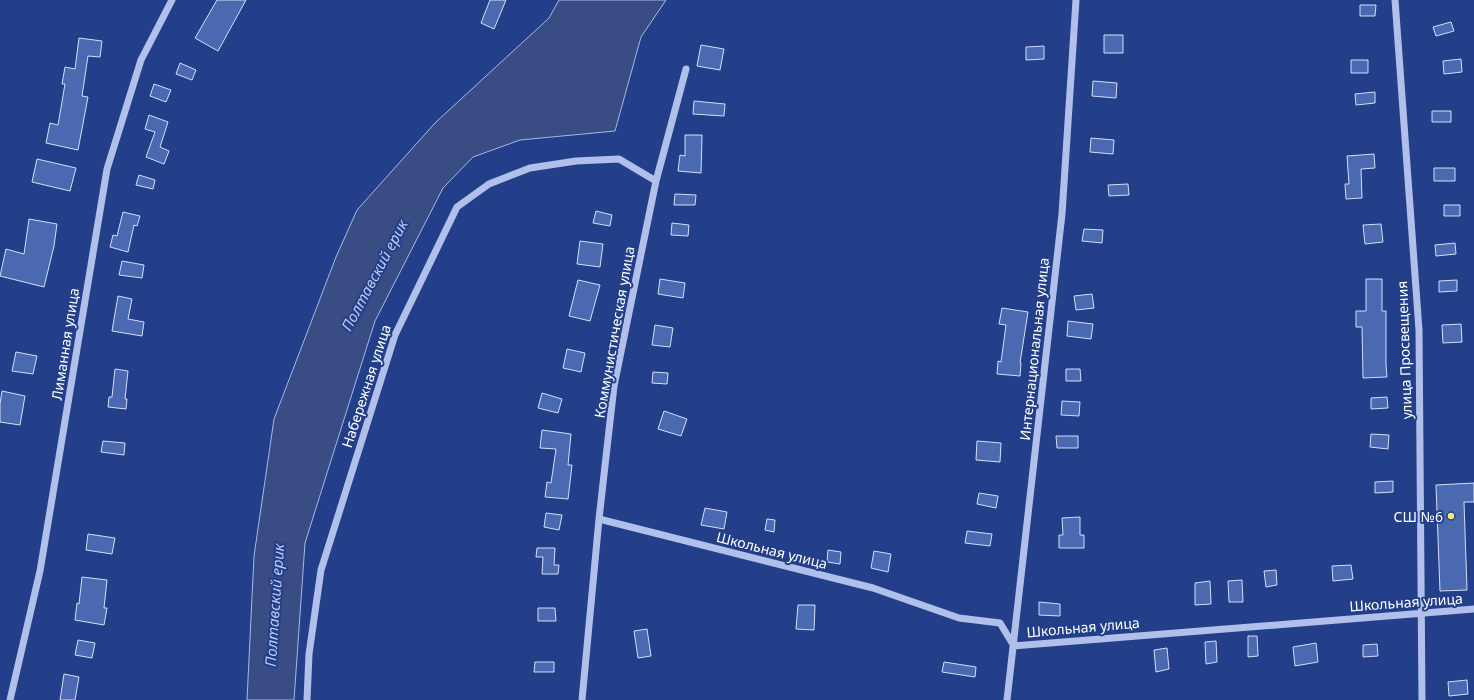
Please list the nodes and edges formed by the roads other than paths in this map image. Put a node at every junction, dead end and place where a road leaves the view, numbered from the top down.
1 (172, 0) edge
2 (1076, 0) edge
3 (1395, 0) edge
4 (686, 69) dead end
5 (656, 181) junction
6 (599, 519) junction
7 (1474, 610) edge
8 (1422, 613) junction
9 (1014, 646) junction
10 (10, 700) edge
11 (307, 700) edge
12 (582, 700) edge
13 (1007, 700) edge
14 (1422, 700) edge

1 - 10 street, Лиманная улица
2 - 9 street, Интернациональная улица
3 - 8 street, улица Просвещения
4 - 5 street, Коммунистическая улица
5 - 6 street, Коммунистическая улица
5 - 11 street, Набережная улица
6 - 9 street, Школьная улица
6 - 12 street, Коммунистическая улица
7 - 8 street, Школьная улица
8 - 9 street, Школьная улица
8 - 14 street, улица Просвещения
9 - 13 street, Интернациональная улица

